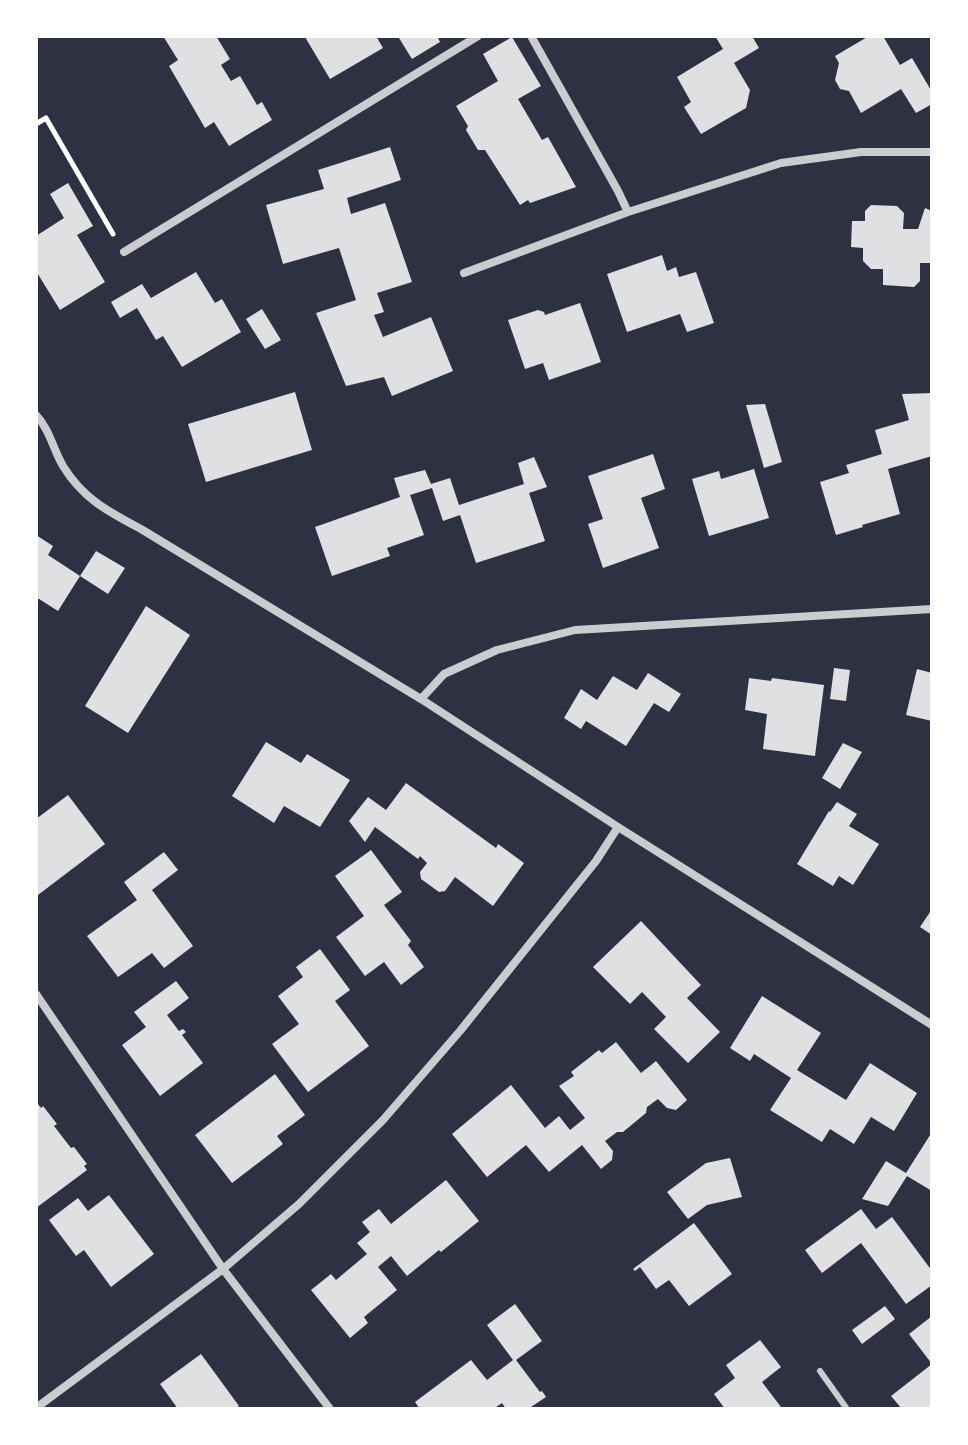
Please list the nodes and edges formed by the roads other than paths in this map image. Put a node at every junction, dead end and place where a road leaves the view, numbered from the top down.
1 (478, 36) edge
2 (531, 36) edge
3 (932, 152) edge
4 (628, 212) junction
5 (124, 252) road end
6 (464, 273) dead end
7 (36, 415) edge
8 (932, 609) edge
9 (421, 699) junction
10 (618, 827) junction
11 (36, 994) edge
12 (932, 1025) edge
13 (223, 1269) junction
14 (820, 1371) dead end
15 (36, 1408) edge
16 (330, 1409) edge
17 (847, 1409) edge

1 - 5 street
2 - 4 street
3 - 4 street
4 - 6 street
7 - 9 street
8 - 9 street
9 - 10 street
10 - 12 street
10 - 13 street
11 - 13 street
13 - 15 street
13 - 16 street
14 - 17 lane

